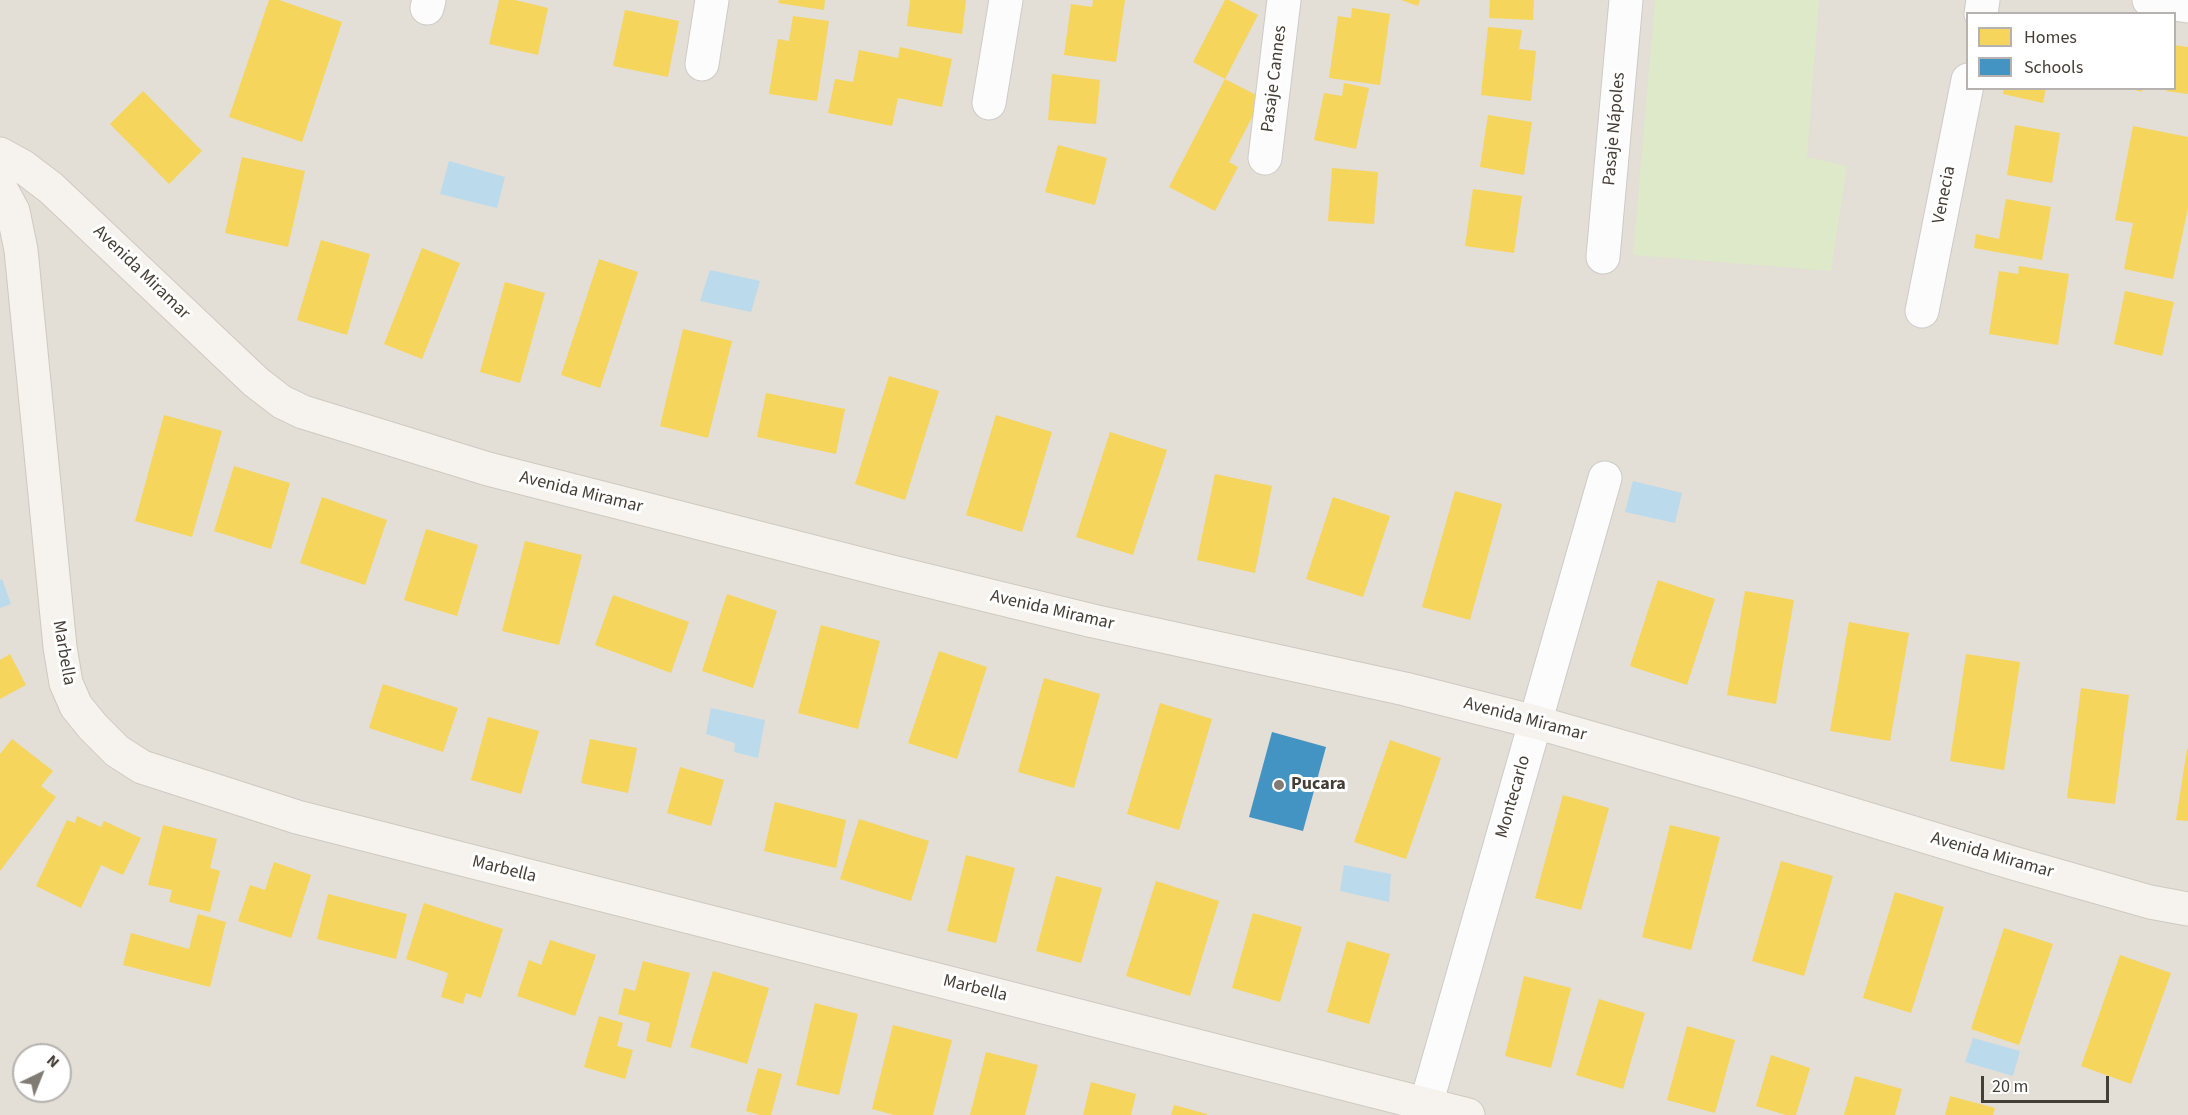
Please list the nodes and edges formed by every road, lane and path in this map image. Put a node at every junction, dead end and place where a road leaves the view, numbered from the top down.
1 (712, 0) edge
2 (1006, 0) edge
3 (1284, 0) edge
4 (1626, 0) edge
5 (2149, 0) edge
6 (2188, 6) edge
7 (702, 64) dead end
8 (1966, 90) edge
9 (989, 103) dead end
10 (0, 154) edge
11 (1265, 158) dead end
12 (0, 187) edge
13 (1603, 257) dead end
14 (1922, 311) dead end
15 (1605, 478) dead end
16 (1535, 722) junction
17 (2188, 909) edge
18 (1425, 1109) edge
19 (1468, 1115) edge

1 - 7 street
2 - 9 street
3 - 11 street, Pasaje Cannes
4 - 13 street, Pasaje Nápoles
5 - 6 street
8 - 14 street, Venecia
10 - 16 street, Avenida Miramar
12 - 18 street, Marbella
15 - 16 street, Montecarlo
16 - 17 street, Avenida Miramar
16 - 18 street, Montecarlo
18 - 19 street, Marbella

